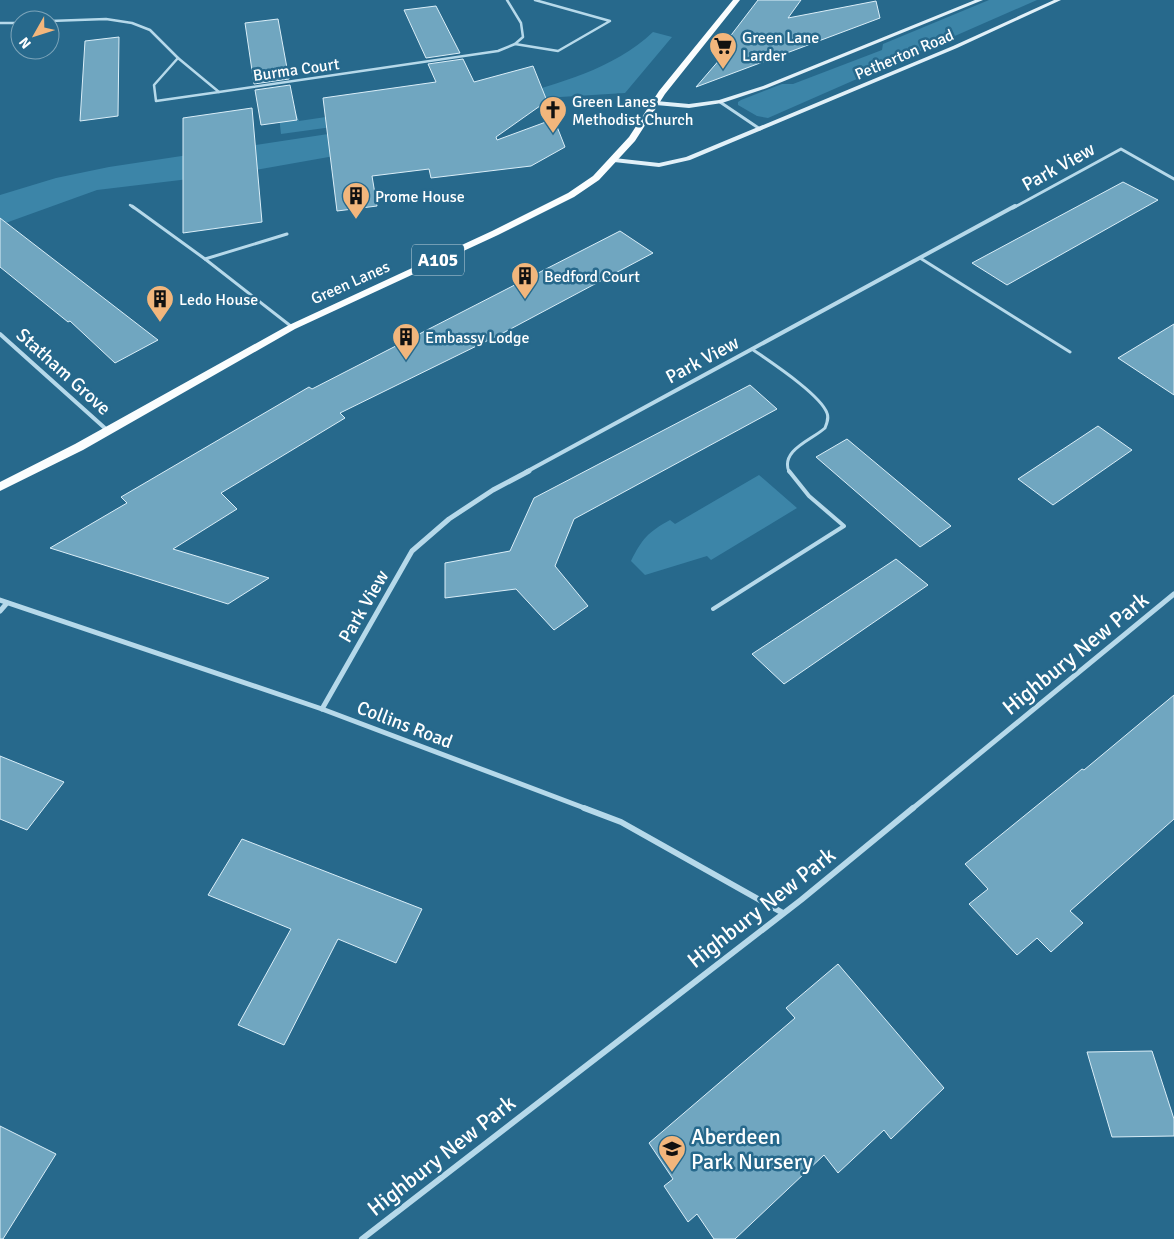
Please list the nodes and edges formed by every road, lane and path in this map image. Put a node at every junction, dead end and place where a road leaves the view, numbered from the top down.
1 (507, 0) edge
2 (535, 0) edge
3 (737, 0) edge
4 (980, 0) edge
5 (1058, 0) edge
6 (60, 21) edge
7 (515, 44) junction
8 (178, 58) junction
9 (219, 92) junction
10 (720, 102) junction
11 (656, 103) junction
12 (760, 129) junction
13 (614, 160) junction
14 (1174, 179) edge
15 (130, 205) dead end
16 (288, 234) dead end
17 (920, 258) junction
18 (205, 259) junction
19 (292, 327) junction
20 (0, 334) edge
21 (752, 349) junction
22 (1070, 352) dead end
23 (107, 430) junction
24 (794, 449) joint
25 (0, 487) edge
26 (1174, 594) edge
27 (0, 600) edge
28 (7, 603) junction
29 (712, 609) dead end
30 (0, 611) edge
31 (322, 709) junction
32 (783, 913) junction
33 (362, 1239) edge

1 - 7 lane
2 - 7 lane
3 - 11 main road, Green Lanes / A105
4 - 10 street, Petherton Road
5 - 12 street, Petherton Road
6 - 8 lane
7 - 9 lane, Burma Court
8 - 9 lane
8 - 9 lane, Burma Court
10 - 11 street, Petherton Road
10 - 12 street
11 - 13 main road, Green Lanes / A105
12 - 13 street, Petherton Road
13 - 19 main road, Green Lanes / A105
14 - 17 street, Park View
15 - 18 lane
16 - 18 lane
17 - 21 street, Park View
17 - 22 lane
18 - 19 lane
19 - 23 main road, Green Lanes / A105
20 - 23 street, Statham Grove
21 - 24 lane
21 - 31 street, Park View
23 - 25 main road, Green Lanes / A105
24 - 29 lane
26 - 32 street, Highbury New Park
27 - 28 street, Collins Road
28 - 30 street
28 - 31 street, Collins Road
31 - 32 street, Collins Road
32 - 33 street, Highbury New Park

